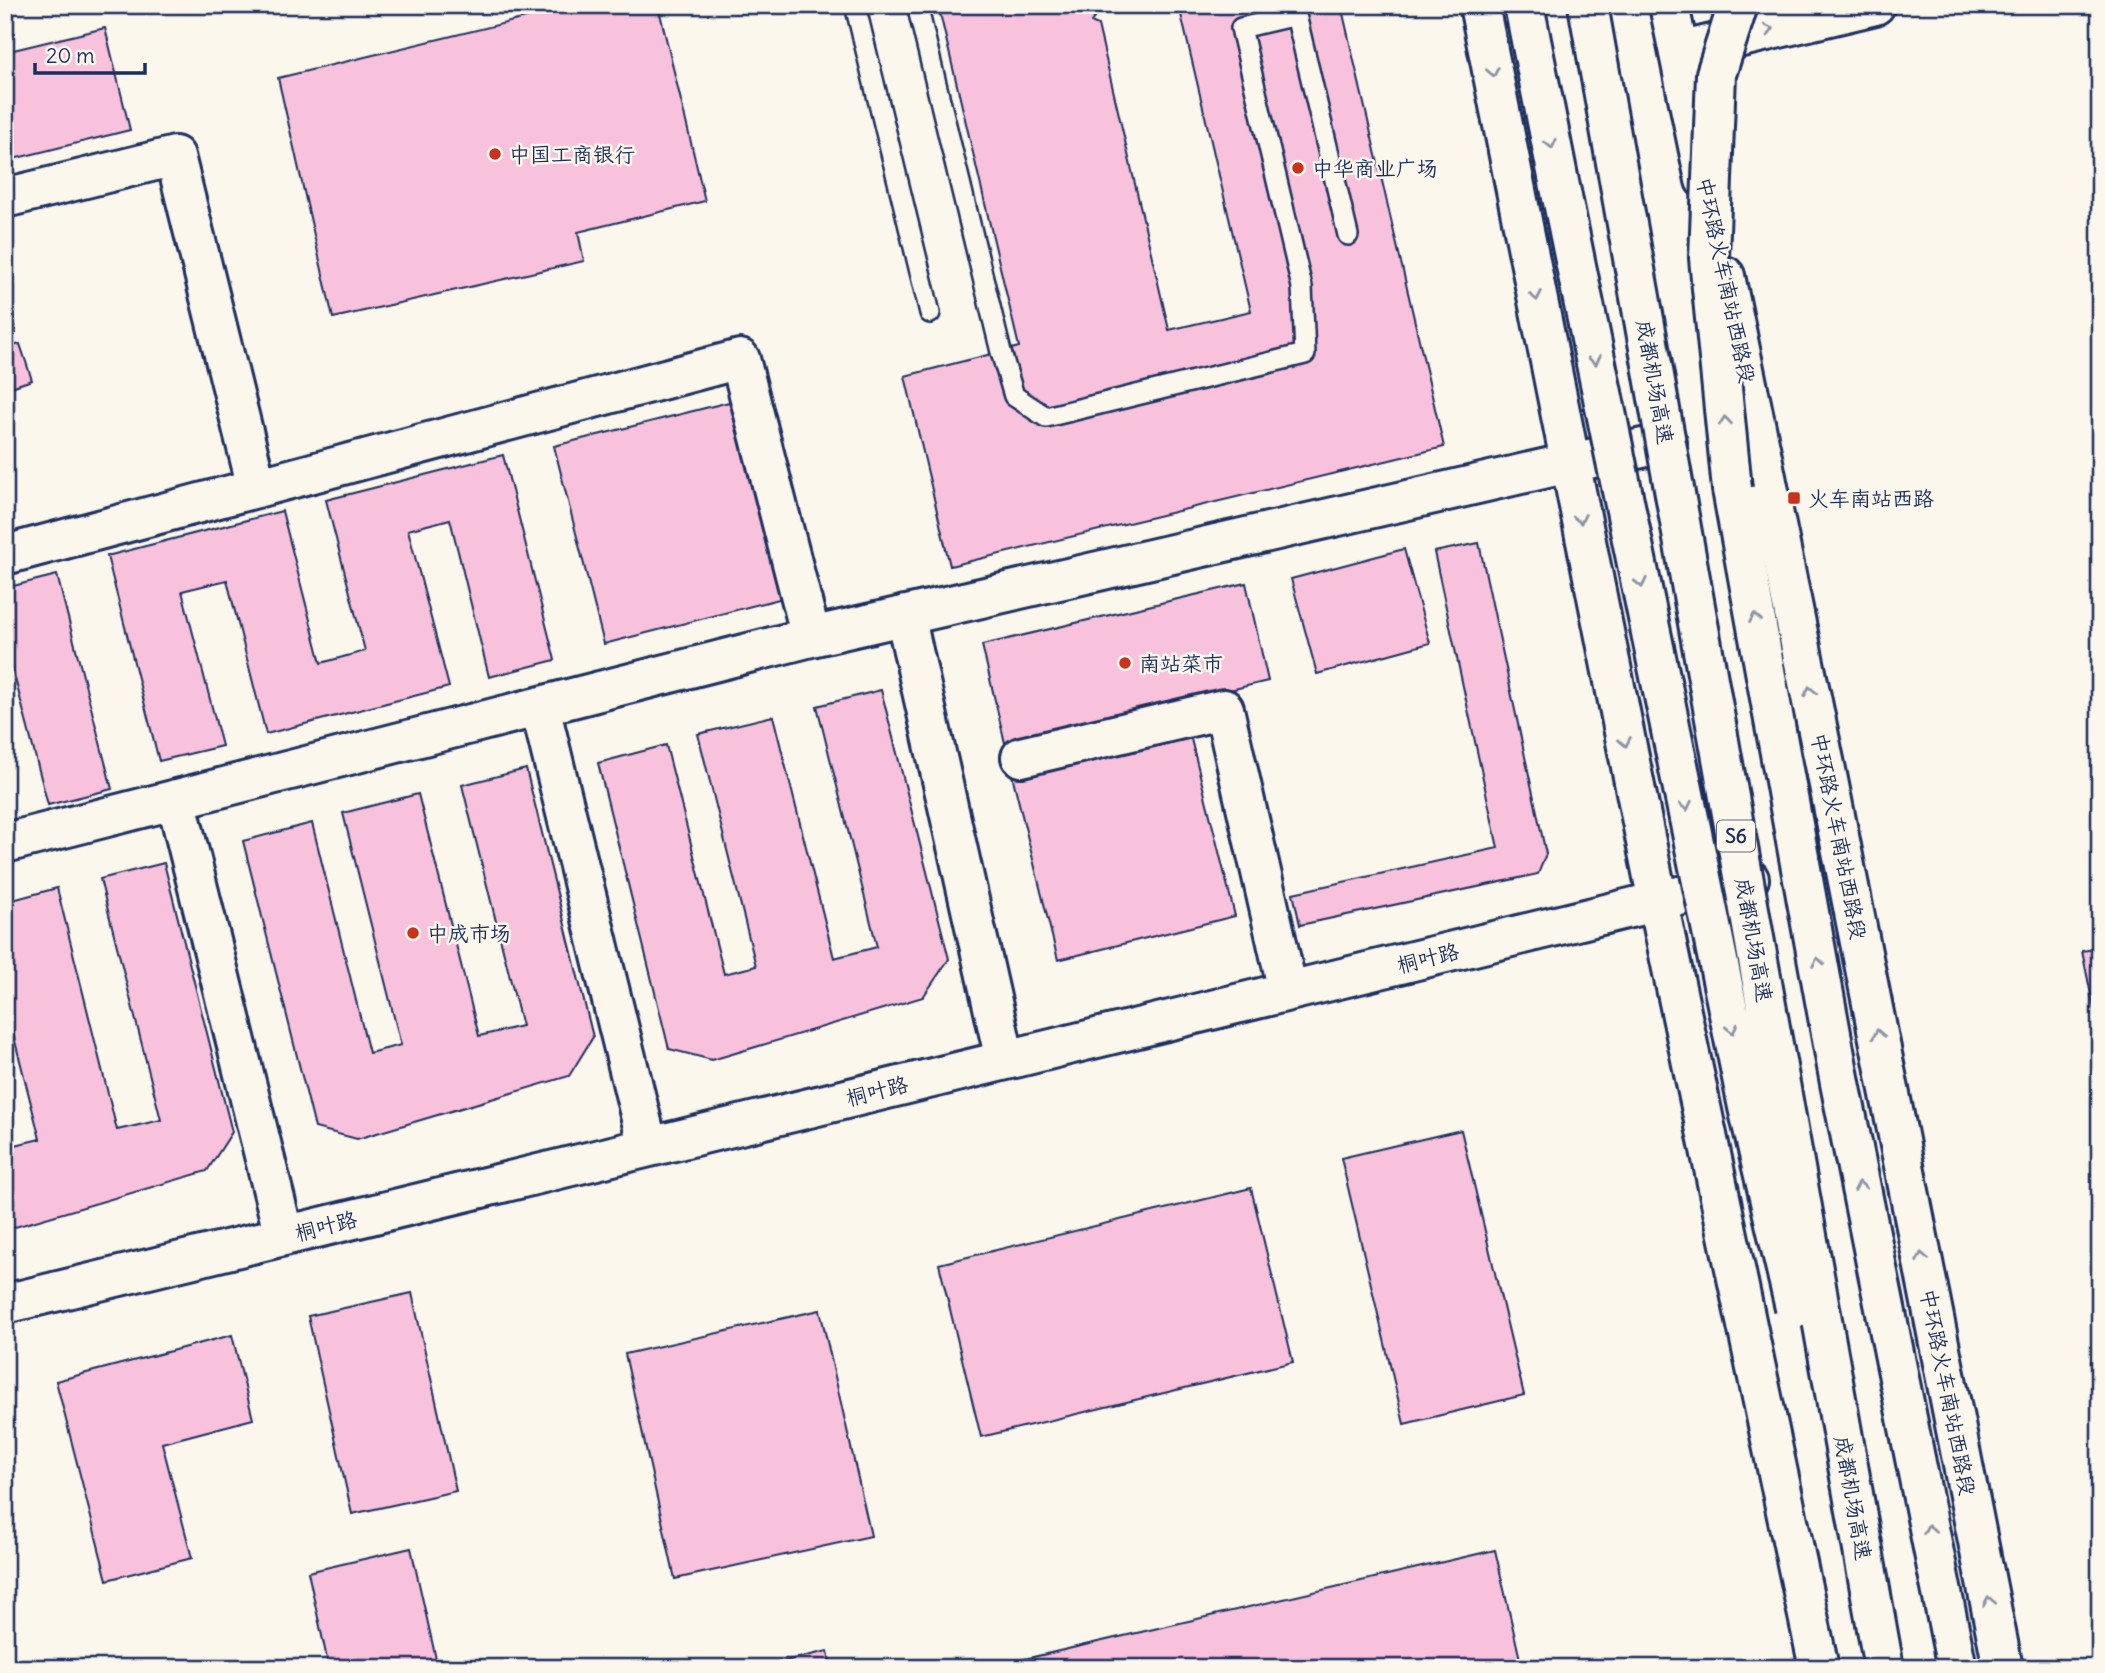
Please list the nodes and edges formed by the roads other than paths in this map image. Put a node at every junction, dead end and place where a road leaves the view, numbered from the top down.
1 (855, 5) edge
2 (917, 5) edge
3 (1479, 5) edge
4 (1524, 5) edge
5 (1576, 5) edge
6 (1588, 5) edge
7 (1669, 5) edge
8 (1738, 5) edge
9 (1875, 5) edge
10 (1679, 52) junction
11 (5, 198) edge
12 (1348, 235) dead end
13 (930, 313) dead end
14 (1667, 443) junction
15 (1569, 463) junction
16 (257, 488) junction
17 (5, 555) edge
18 (905, 615) junction
19 (811, 637) junction
20 (540, 707) junction
21 (1021, 757) dead end
22 (176, 799) junction
23 (5, 843) edge
24 (1749, 879) junction
25 (1658, 902) junction
26 (1288, 991) junction
27 (1005, 1060) junction
28 (648, 1147) junction
29 (284, 1236) junction
30 (5, 1304) edge
31 (1819, 1668) edge
32 (1882, 1668) edge
33 (1903, 1668) edge
34 (1957, 1668) edge
35 (2003, 1668) edge

1 - 13 lane
2 - 12 lane
3 -> 15 main road
4 -> 32 main road, bridge
5 - 14 main road
6 - 32 main road, 成都机场高速 / S6, bridge
7 - 10 main road, 中环路火车南站西路段
34 -> 8 main road, bridge
10 -> 9 main road
35 -> 10 main road, 中环路火车南站西路段
11 - 16 main road
14 - 15 main road
14 - 24 main road
15 - 18 main road
15 -> 25 main road
16 - 17 main road
16 - 19 main road
18 - 19 main road
18 - 27 main road
19 - 20 main road
20 - 22 main road
20 - 28 main road
21 - 26 main road
22 - 23 main road
22 - 29 main road
24 - 25 main road, 桐叶路
24 - 33 main road
25 - 26 main road, 桐叶路
25 - 31 main road
26 - 27 main road, 桐叶路
27 - 28 main road, 桐叶路
28 - 29 main road, 桐叶路
29 - 30 main road, 桐叶路

